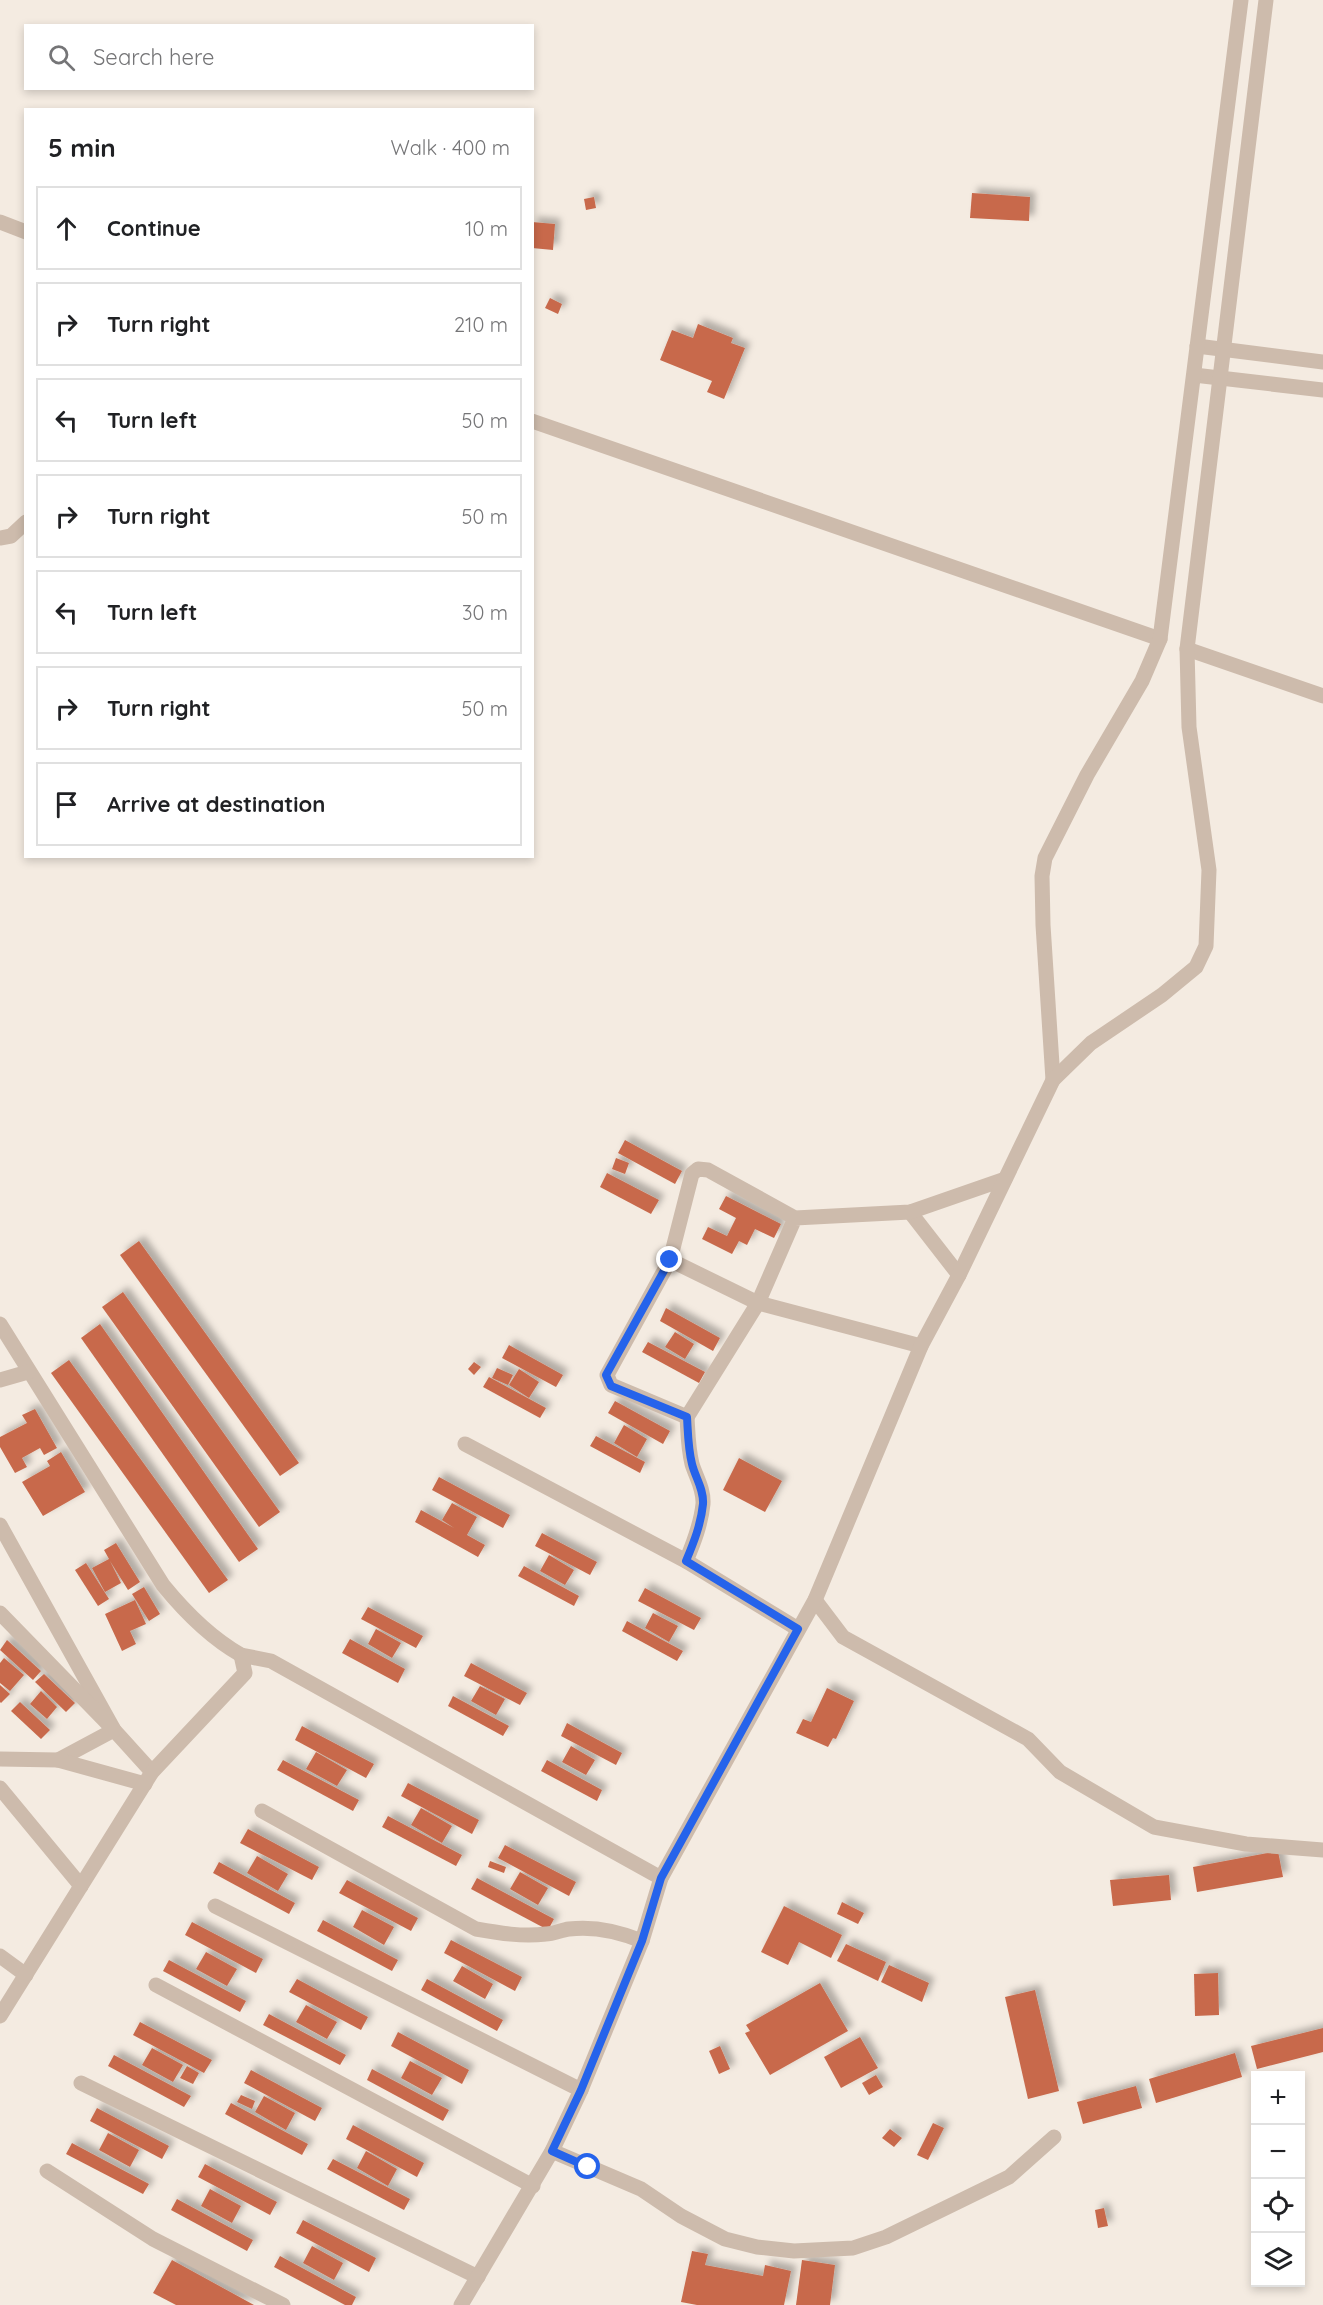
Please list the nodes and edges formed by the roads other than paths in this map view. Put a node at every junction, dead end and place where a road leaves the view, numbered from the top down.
1 (1241, 0) edge
2 (1266, 0) edge
3 (0, 222) edge
4 (24, 231) edge
5 (1197, 346) junction
6 (1223, 350) junction
7 (1323, 362) edge
8 (1194, 375) junction
9 (1220, 378) junction
10 (1323, 390) edge
11 (534, 422) edge
12 (24, 524) edge
13 (0, 538) edge
14 (1160, 639) junction
15 (1187, 649) junction
16 (1323, 696) edge
17 (1053, 1080) junction
18 (1005, 1179) junction
19 (910, 1212) junction
20 (795, 1218) junction
21 (670, 1260) junction
22 (959, 1275) junction
23 (758, 1303) junction
24 (0, 1324) edge
25 (921, 1346) junction
26 (28, 1372) junction
27 (0, 1380) edge
28 (687, 1417) junction
29 (465, 1444) dead end
30 (0, 1527) edge
31 (686, 1561) junction
32 (814, 1600) junction
33 (0, 1612) edge
34 (798, 1629) junction
35 (241, 1655) junction
36 (271, 1661) junction
37 (245, 1673) junction
38 (114, 1730) junction
39 (0, 1759) edge
40 (58, 1760) junction
41 (149, 1778) junction
42 (0, 1788) edge
43 (262, 1811) dead end
44 (1323, 1850) edge
45 (661, 1878) junction
46 (81, 1886) junction
47 (215, 1906) dead end
48 (642, 1941) junction
49 (0, 1956) edge
50 (26, 1974) junction
51 (156, 1985) dead end
52 (0, 2016) edge
53 (81, 2083) dead end
54 (581, 2090) junction
55 (1054, 2137) dead end
56 (552, 2151) junction
57 (46, 2171) dead end
58 (533, 2186) junction
59 (478, 2277) junction
60 (283, 2305) edge
61 (461, 2305) edge

1 - 5 street
2 - 6 street
3 - 4 street
5 - 6 street
5 - 8 street
6 - 7 street
6 - 9 street
8 - 9 street
8 - 14 street
9 - 10 street
9 - 15 street
11 - 14 street
12 - 13 street
14 - 17 street
15 - 16 street
15 - 17 street
17 - 18 street
18 - 19 street
18 - 22 street
19 - 20 street
19 - 22 street
20 - 21 street
20 - 23 street
21 - 23 street
21 - 28 street
22 - 25 street
23 - 25 street
23 - 28 street
24 - 26 street
25 - 32 street
26 - 27 street
26 - 35 street
28 - 31 street
29 - 31 street
30 - 38 street
31 - 34 street
32 - 34 street
32 - 44 street
33 - 38 street
34 - 45 street
35 - 36 street
35 - 37 street
36 - 37 street
36 - 45 street
37 - 41 street
38 - 40 street
38 - 41 street
39 - 40 street
40 - 41 street
41 - 46 street
42 - 46 street
43 - 48 street
45 - 48 street
46 - 50 street
47 - 54 street
48 - 54 street
49 - 50 street
50 - 52 street
51 - 58 street
53 - 59 street
54 - 56 street
55 - 56 street
56 - 58 street
57 - 60 street
58 - 59 street
59 - 61 street

